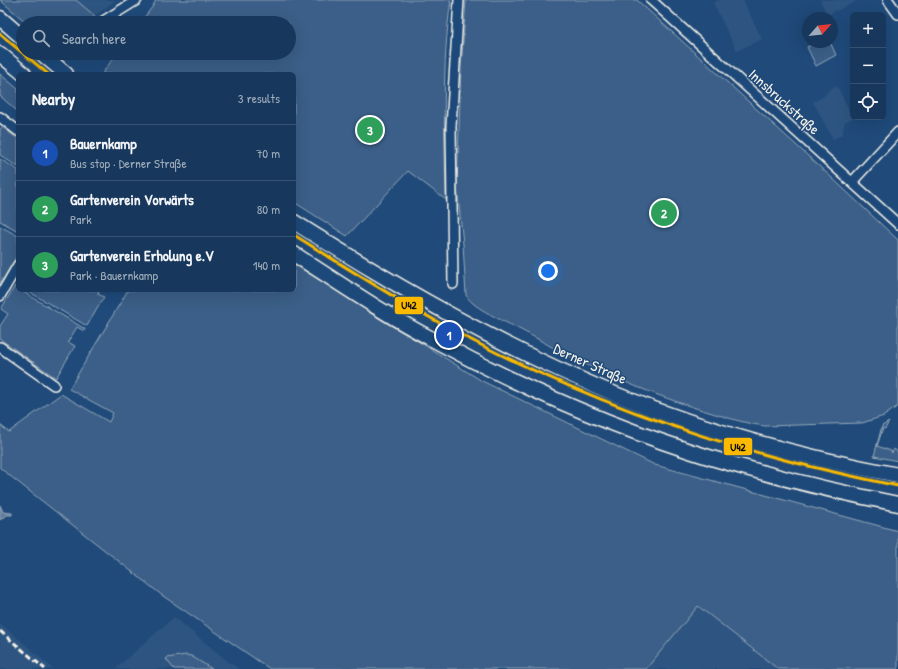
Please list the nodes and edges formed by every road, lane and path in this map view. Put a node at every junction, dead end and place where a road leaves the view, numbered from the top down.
1 (137, 0) edge
2 (459, 0) edge
3 (651, 0) edge
4 (888, 0) edge
5 (898, 14) edge
6 (111, 16) edge
7 (0, 18) edge
8 (16, 32) edge
9 (0, 54) edge
10 (54, 60) edge
11 (22, 72) edge
12 (64, 72) edge
13 (0, 117) edge
14 (16, 129) edge
15 (898, 132) edge
16 (852, 182) junction
17 (296, 223) edge
18 (898, 224) edge
19 (296, 255) edge
20 (16, 268) edge
21 (454, 284) dead end
22 (0, 296) edge
23 (0, 347) edge
24 (54, 385) dead end
25 (898, 475) edge
26 (898, 504) edge

1 - 6 street
2 - 21 street
3 - 16 street, Innsbruckstraße
4 - 5 street
7 - 8 main road
9 - 11 main road
10 - 12 main road
13 - 14 street
15 - 16 street
16 - 18 street, Innsbruckstraße
17 - 25 main road, Derner Straße
19 - 26 main road
20 - 22 street
23 - 24 street

